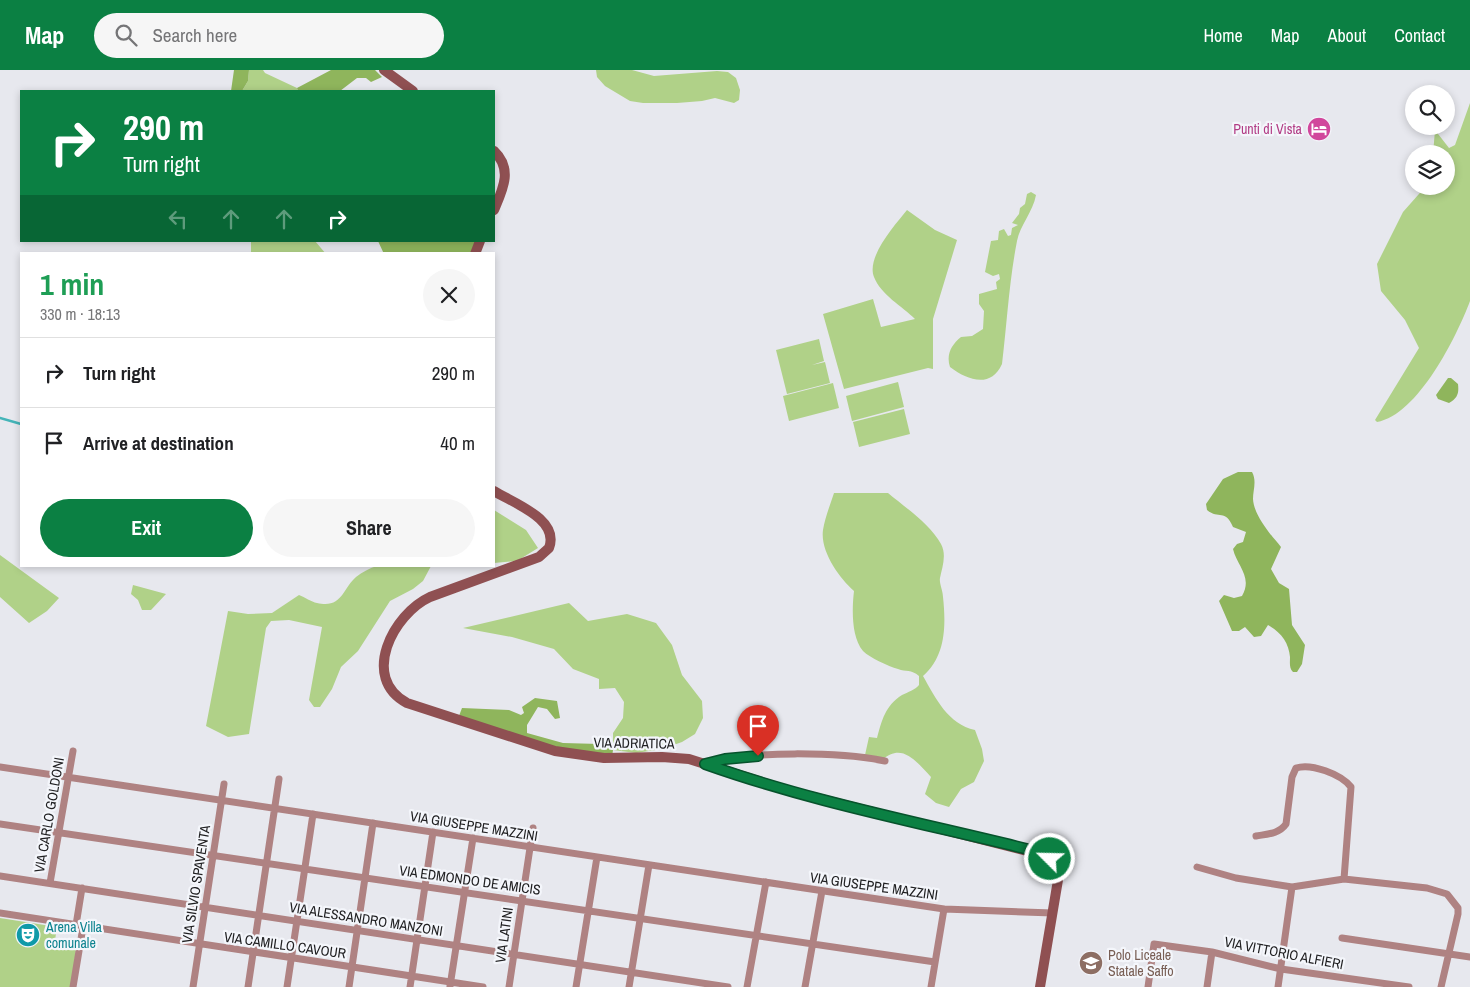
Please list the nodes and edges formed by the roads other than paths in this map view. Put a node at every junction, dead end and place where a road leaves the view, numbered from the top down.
1 (384, 70) edge
2 (412, 90) edge
3 (495, 152) edge
4 (495, 207) edge
5 (495, 492) edge
6 (73, 752) dead end
7 (885, 762) dead end
8 (705, 764) junction
9 (0, 767) edge
10 (69, 777) junction
11 (279, 780) dead end
12 (224, 784) dead end
13 (222, 800) junction
14 (274, 808) junction
15 (313, 814) junction
16 (374, 823) junction
17 (0, 824) edge
18 (532, 828) dead end
19 (433, 832) junction
20 (58, 833) junction
21 (1256, 836) dead end
22 (473, 838) junction
23 (530, 847) junction
24 (214, 856) junction
25 (597, 857) junction
26 (266, 863) junction
27 (649, 865) junction
28 (1197, 867) dead end
29 (305, 869) junction
30 (0, 876) edge
31 (365, 878) junction
32 (1344, 879) junction
33 (766, 882) junction
34 (50, 884) junction
35 (425, 886) junction
36 (1292, 887) junction
37 (82, 888) junction
38 (822, 891) junction
39 (465, 892) junction
40 (522, 900) junction
41 (205, 907) junction
42 (944, 909) junction
43 (588, 910) junction
44 (0, 913) edge
45 (1054, 913) junction
46 (258, 915) junction
47 (640, 918) junction
48 (297, 921) junction
49 (80, 926) junction
50 (357, 930) junction
51 (757, 936) junction
52 (1342, 938) dead end
53 (417, 940) junction
54 (812, 944) junction
55 (200, 945) junction
56 (456, 946) junction
57 (1212, 952) junction
58 (253, 953) junction
59 (514, 954) junction
60 (1450, 954) junction
61 (1470, 957) edge
62 (291, 958) junction
63 (935, 962) junction
64 (580, 964) junction
65 (352, 968) junction
66 (1281, 969) junction
67 (631, 972) junction
68 (412, 976) junction
69 (450, 985) edge
70 (73, 987) edge
71 (193, 987) edge
72 (248, 987) edge
73 (287, 987) edge
74 (349, 987) edge
75 (410, 987) edge
76 (482, 987) edge
77 (509, 987) edge
78 (576, 987) edge
79 (629, 987) edge
80 (728, 987) edge
81 (747, 987) edge
82 (805, 987) edge
83 (931, 987) edge
84 (1040, 987) edge
85 (1148, 987) edge
86 (1207, 987) edge
87 (1278, 987) edge
88 (1409, 987) edge
89 (1441, 987) edge

1 - 2 main road
3 - 4 main road
5 - 8 main road, VIA ADRIATICA
6 - 10 street, VIA CARLO GOLDONI
7 - 8 street
8 - 45 main road, VIA ADRIATICA
9 - 10 street, VIA GIUSEPPE MAZZINI
10 - 13 street, VIA GIUSEPPE MAZZINI
10 - 20 street, VIA CARLO GOLDONI
11 - 14 street
12 - 13 street, VIA SILVIO SPAVENTA
13 - 14 street, VIA GIUSEPPE MAZZINI
13 - 24 street, VIA SILVIO SPAVENTA
14 - 15 street, VIA GIUSEPPE MAZZINI
14 - 26 street
15 - 16 street, VIA GIUSEPPE MAZZINI
15 - 29 street
16 - 19 street, VIA GIUSEPPE MAZZINI
16 - 31 street
17 - 20 street, VIA EDMONDO DE AMICIS
18 - 23 street, VIA LATINI
19 - 22 street, VIA GIUSEPPE MAZZINI
19 - 35 street
20 - 24 street, VIA EDMONDO DE AMICIS
20 - 34 street, VIA CARLO GOLDONI
21 - 32 street
22 - 23 street, VIA GIUSEPPE MAZZINI
22 - 39 street
23 - 25 street, VIA GIUSEPPE MAZZINI
23 - 40 street, VIA LATINI
24 - 26 street, VIA EDMONDO DE AMICIS
24 - 41 street, VIA SILVIO SPAVENTA
25 - 27 street, VIA GIUSEPPE MAZZINI
25 - 43 street
26 - 29 street, VIA EDMONDO DE AMICIS
26 - 46 street
27 - 33 street, VIA GIUSEPPE MAZZINI
27 - 47 street
28 - 36 street
29 - 31 street, VIA EDMONDO DE AMICIS
29 - 48 street
30 - 34 street, VIA ALESSANDRO MANZONI
31 - 35 street, VIA EDMONDO DE AMICIS
31 - 50 street
32 - 36 street
32 - 60 street
33 - 38 street, VIA GIUSEPPE MAZZINI
33 - 51 street
34 - 37 street, VIA ALESSANDRO MANZONI
35 - 39 street, VIA EDMONDO DE AMICIS
35 - 53 street
36 - 66 street
37 - 41 street, VIA ALESSANDRO MANZONI
37 - 49 street
38 - 42 street, VIA GIUSEPPE MAZZINI
38 - 54 street
39 - 40 street, VIA EDMONDO DE AMICIS
39 - 56 street
40 - 43 street, VIA EDMONDO DE AMICIS
40 - 59 street, VIA LATINI
41 - 46 street, VIA ALESSANDRO MANZONI
41 - 55 street, VIA SILVIO SPAVENTA
42 - 45 street, VIA GIUSEPPE MAZZINI
42 - 63 street
43 - 47 street, VIA EDMONDO DE AMICIS
43 - 64 street
44 - 49 street, VIA CAMILLO CAVOUR
45 - 84 main road, VIA ADRIATICA
46 - 48 street, VIA ALESSANDRO MANZONI
46 - 58 street
47 - 51 street, VIA EDMONDO DE AMICIS
47 - 67 street
48 - 50 street, VIA ALESSANDRO MANZONI
48 - 62 street
49 - 55 street, VIA CAMILLO CAVOUR
49 - 70 street
50 - 53 street, VIA ALESSANDRO MANZONI
50 - 65 street
51 - 54 street, VIA EDMONDO DE AMICIS
51 - 81 street
52 - 60 street
53 - 56 street, VIA ALESSANDRO MANZONI
53 - 68 street
54 - 63 street, VIA EDMONDO DE AMICIS
54 - 82 street
55 - 58 street, VIA CAMILLO CAVOUR
55 - 71 street, VIA SILVIO SPAVENTA
56 - 59 street, VIA ALESSANDRO MANZONI
56 - 69 street
57 - 66 street, VIA VITTORIO ALFIERI
57 - 85 street, VIA VITTORIO ALFIERI
57 - 86 street
58 - 62 street, VIA CAMILLO CAVOUR
58 - 72 street
59 - 64 street, VIA ALESSANDRO MANZONI
59 - 77 street, VIA LATINI
60 - 61 street
60 - 89 street
62 - 65 street, VIA CAMILLO CAVOUR
62 - 73 street
63 - 83 street
64 - 67 street, VIA ALESSANDRO MANZONI
64 - 78 street
65 - 68 street, VIA CAMILLO CAVOUR
65 - 74 street
66 - 87 street
66 - 88 street, VIA VITTORIO ALFIERI
67 - 79 street
67 - 80 street, VIA ALESSANDRO MANZONI
68 - 69 street, VIA CAMILLO CAVOUR
68 - 75 street
69 - 76 street, VIA CAMILLO CAVOUR

